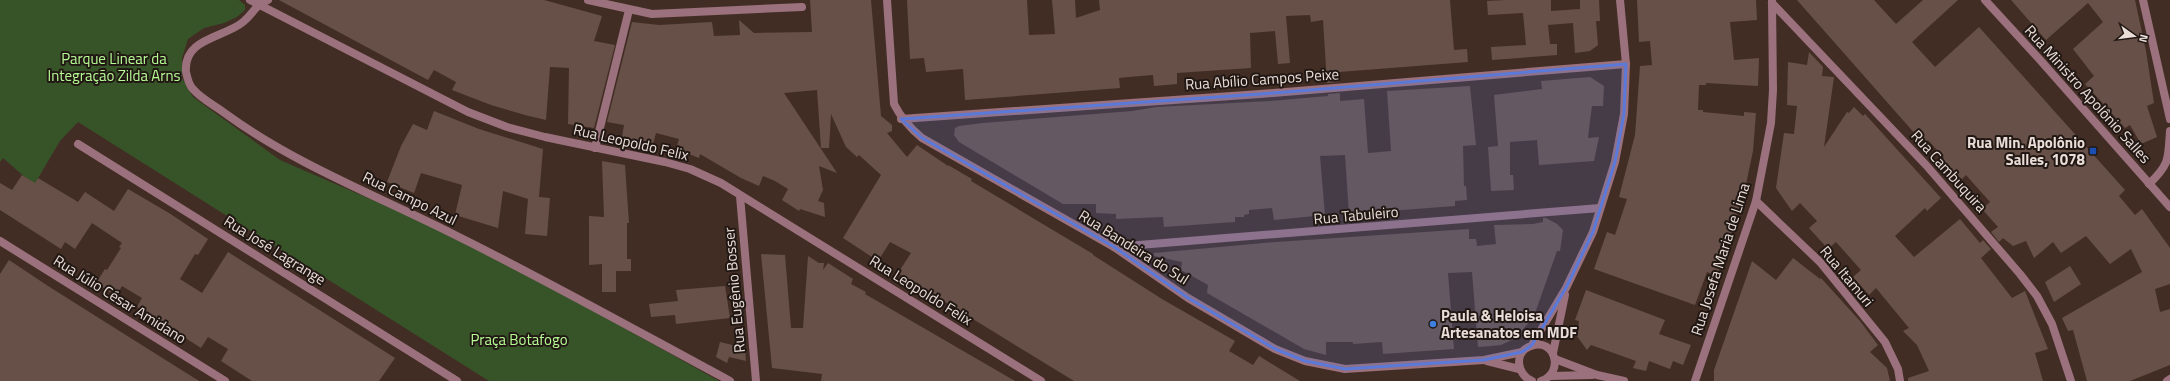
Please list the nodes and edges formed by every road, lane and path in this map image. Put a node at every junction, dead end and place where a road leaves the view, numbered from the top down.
1 (250, 0) edge
2 (268, 0) edge
3 (588, 0) edge
4 (887, 0) edge
5 (1620, 0) edge
6 (1985, 0) edge
7 (2143, 0) edge
8 (1772, 2) edge
9 (258, 4) junction
10 (802, 7) dead end
11 (629, 10) junction
12 (1626, 64) junction
13 (901, 119) junction
14 (2170, 119) edge
15 (2170, 131) edge
16 (78, 144) dead end
17 (595, 148) junction
18 (2149, 184) junction
19 (740, 196) junction
20 (1756, 201) junction
21 (2170, 207) edge
22 (1600, 208) junction
23 (0, 241) edge
24 (1114, 247) junction
25 (1566, 288) junction
26 (1532, 345) junction
27 (1522, 352) junction
28 (1554, 356) junction
29 (1484, 360) junction
30 (1521, 375) edge
31 (1597, 375) junction
32 (1545, 379) edge
33 (2170, 379) edge
34 (225, 381) edge
35 (457, 381) edge
36 (730, 381) edge
37 (756, 381) edge
38 (1041, 381) edge
39 (1532, 381) edge
40 (1624, 381) edge
41 (1695, 381) edge
42 (1900, 381) edge
43 (2071, 381) edge
44 (2167, 381) edge

1 - 9 street, Rua Leopoldo Felix
2 - 9 street
3 - 11 street
4 - 13 street, Rua Bandeira do Sul
5 - 12 street
6 - 18 street, Rua Ministro Apolônio Salles
7 - 14 street
8 - 20 street, Rua Josefa Maria de Lima
8 - 43 street, Rua Cambuquira
9 - 17 street, Rua Leopoldo Felix
9 - 36 street, Rua Campo Azul
10 - 11 street
11 - 17 street
12 - 13 street, Rua Abílio Campos Peixe
12 - 22 street
13 - 24 street, Rua Bandeira do Sul
15 - 18 street
16 - 35 street, Rua José Lagrange
17 - 19 street, Rua Leopoldo Felix
18 - 21 street, Rua Ministro Apolônio Salles
19 - 37 street, Rua Eugênio Bosser
19 - 38 street, Rua Leopoldo Felix
20 - 41 street, Rua Josefa Maria de Lima
20 - 42 street, Rua Itamuri
22 - 24 street, Rua Tabuleiro
22 - 25 street
23 - 34 street, Rua Júlio César Amidano
24 - 29 street, Rua Bandeira do Sul
25 - 26 street
25 - 28 street
26 - 27 street
26 - 28 street
27 - 29 street, Rua Bandeira do Sul
27 - 30 street
28 - 31 street
28 - 32 street
29 - 30 street, Rua Bandeira do Sul
30 - 39 street, Rua Bandeira do Sul
31 - 32 street
31 - 40 street
33 - 44 street

